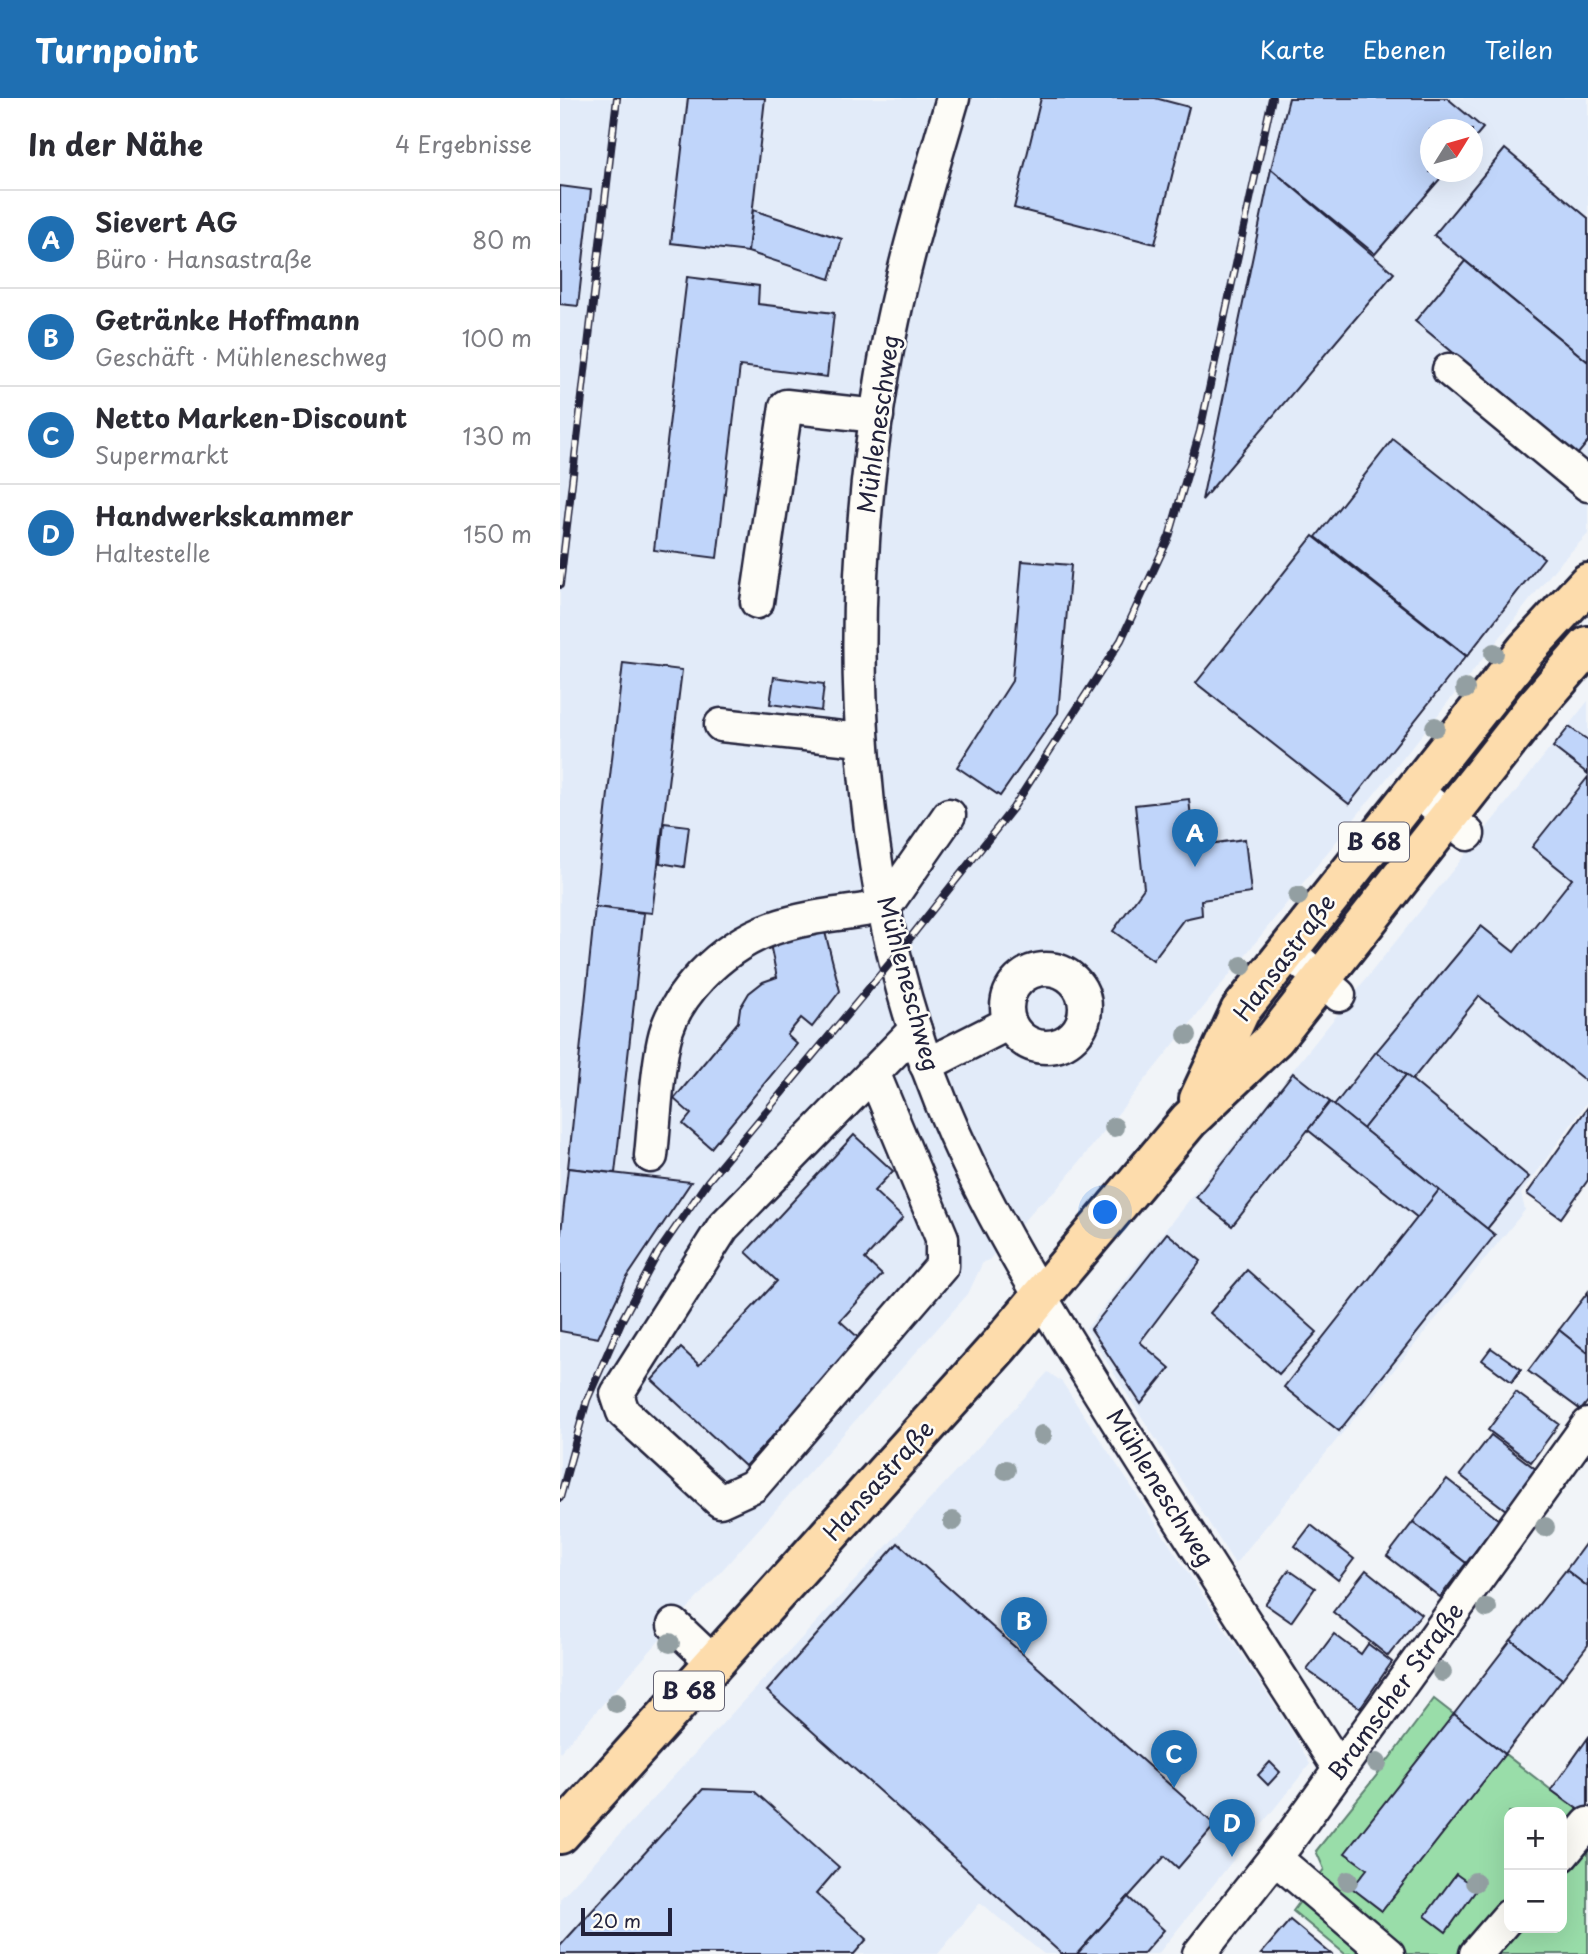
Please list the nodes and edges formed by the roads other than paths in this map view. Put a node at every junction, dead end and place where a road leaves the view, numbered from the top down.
1 (953, 98) edge
2 (1450, 370) dead end
3 (877, 416) junction
4 (1588, 485) edge
5 (1588, 583) edge
6 (757, 602) dead end
7 (1588, 646) edge
8 (721, 725) dead end
9 (860, 740) junction
10 (1415, 790) junction
11 (949, 815) dead end
12 (1458, 826) junction
13 (885, 907) junction
14 (1288, 951) junction
15 (1330, 987) junction
16 (1009, 1023) dead end
17 (915, 1030) junction
18 (926, 1065) junction
19 (873, 1072) junction
20 (1189, 1120) junction
21 (651, 1156) dead end
22 (1041, 1299) junction
23 (1588, 1425) edge
24 (674, 1625) dead end
25 (715, 1664) junction
26 (1340, 1770) junction
27 (1588, 1824) edge
28 (560, 1834) edge
29 (1567, 1849) edge
30 (1275, 1858) junction
31 (1504, 1922) edge
32 (1199, 1954) edge
33 (1388, 1954) edge
34 (1476, 1954) edge

1 - 3 street, Mühleneschweg
2 - 4 street
3 - 6 street
3 - 9 street, Mühleneschweg
5 - 10 main road, Hansastraße / B 68
7 - 12 main road, Hansastraße / B 68
8 - 9 street
9 - 13 street, Mühleneschweg
10 - 12 street
10 - 14 main road, Hansastraße / B 68
11 - 13 street
12 - 15 main road, Hansastraße / B 68
13 - 17 street, Mühleneschweg
13 - 21 street
14 - 15 street
14 - 20 main road, Hansastraße / B 68
15 - 20 main road, Hansastraße / B 68
16 - 18 street
17 - 18 street, Mühleneschweg
17 - 19 street
18 - 22 street, Mühleneschweg
19 - 19 street
20 - 22 main road, Hansastraße / B 68
22 - 25 main road, Hansastraße / B 68
22 - 26 street, Mühleneschweg
23 - 26 street, Bramscher Straße
24 - 25 street
25 - 28 main road, Hansastraße / B 68
26 - 30 street, Bramscher Straße
27 - 29 street
30 - 32 street, Bramscher Straße
30 - 33 street
31 - 34 street

